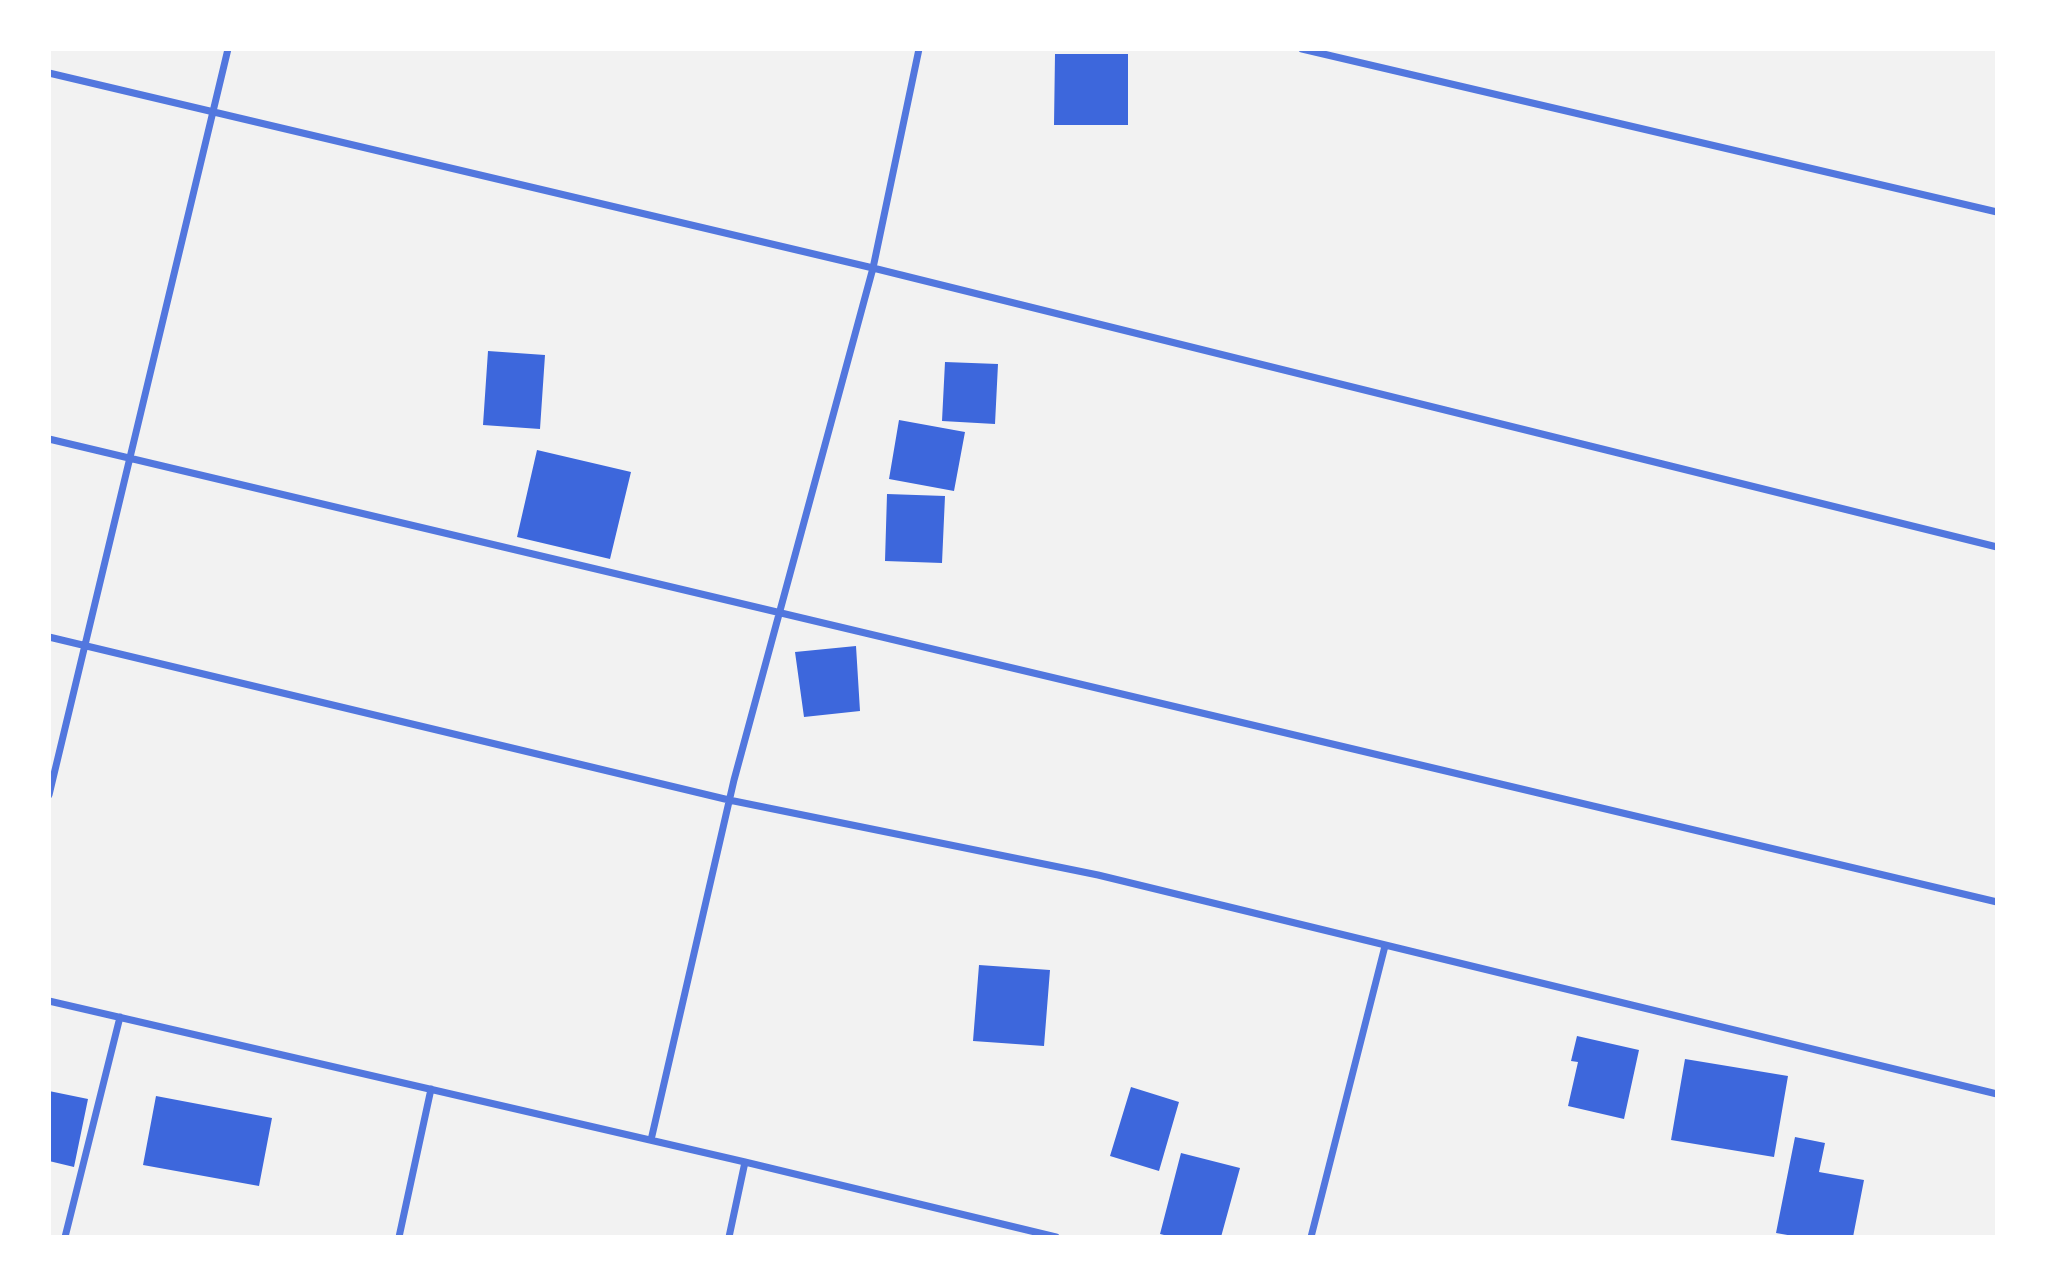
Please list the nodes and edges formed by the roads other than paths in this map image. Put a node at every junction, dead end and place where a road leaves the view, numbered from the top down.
1 (228, 49) edge
2 (919, 49) edge
3 (1301, 49) edge
4 (49, 73) edge
5 (213, 112) junction
6 (1997, 212) edge
7 (873, 268) junction
8 (49, 439) edge
9 (129, 458) junction
10 (1997, 547) edge
11 (780, 612) junction
12 (49, 637) edge
13 (84, 646) junction
14 (49, 795) edge
15 (729, 800) junction
16 (1997, 902) edge
17 (1385, 946) junction
18 (49, 1001) edge
19 (120, 1017) junction
20 (431, 1089) junction
21 (1997, 1094) edge
22 (651, 1140) junction
23 (746, 1162) junction
24 (65, 1237) edge
25 (399, 1237) edge
26 (729, 1237) edge
27 (1055, 1237) edge
28 (1311, 1237) edge

1 - 5 street
2 - 7 street
3 - 6 street
4 - 5 street
5 - 7 street
5 - 9 street
7 - 10 street
7 - 11 street
8 - 9 street
9 - 11 street
9 - 13 street
11 - 15 street
11 - 16 street
12 - 13 street
13 - 14 street
13 - 15 street
15 - 17 street
15 - 22 street
17 - 21 street
17 - 28 street
18 - 19 street
19 - 20 street
19 - 24 street
20 - 22 street
20 - 25 street
22 - 23 street
23 - 26 street
23 - 27 street

